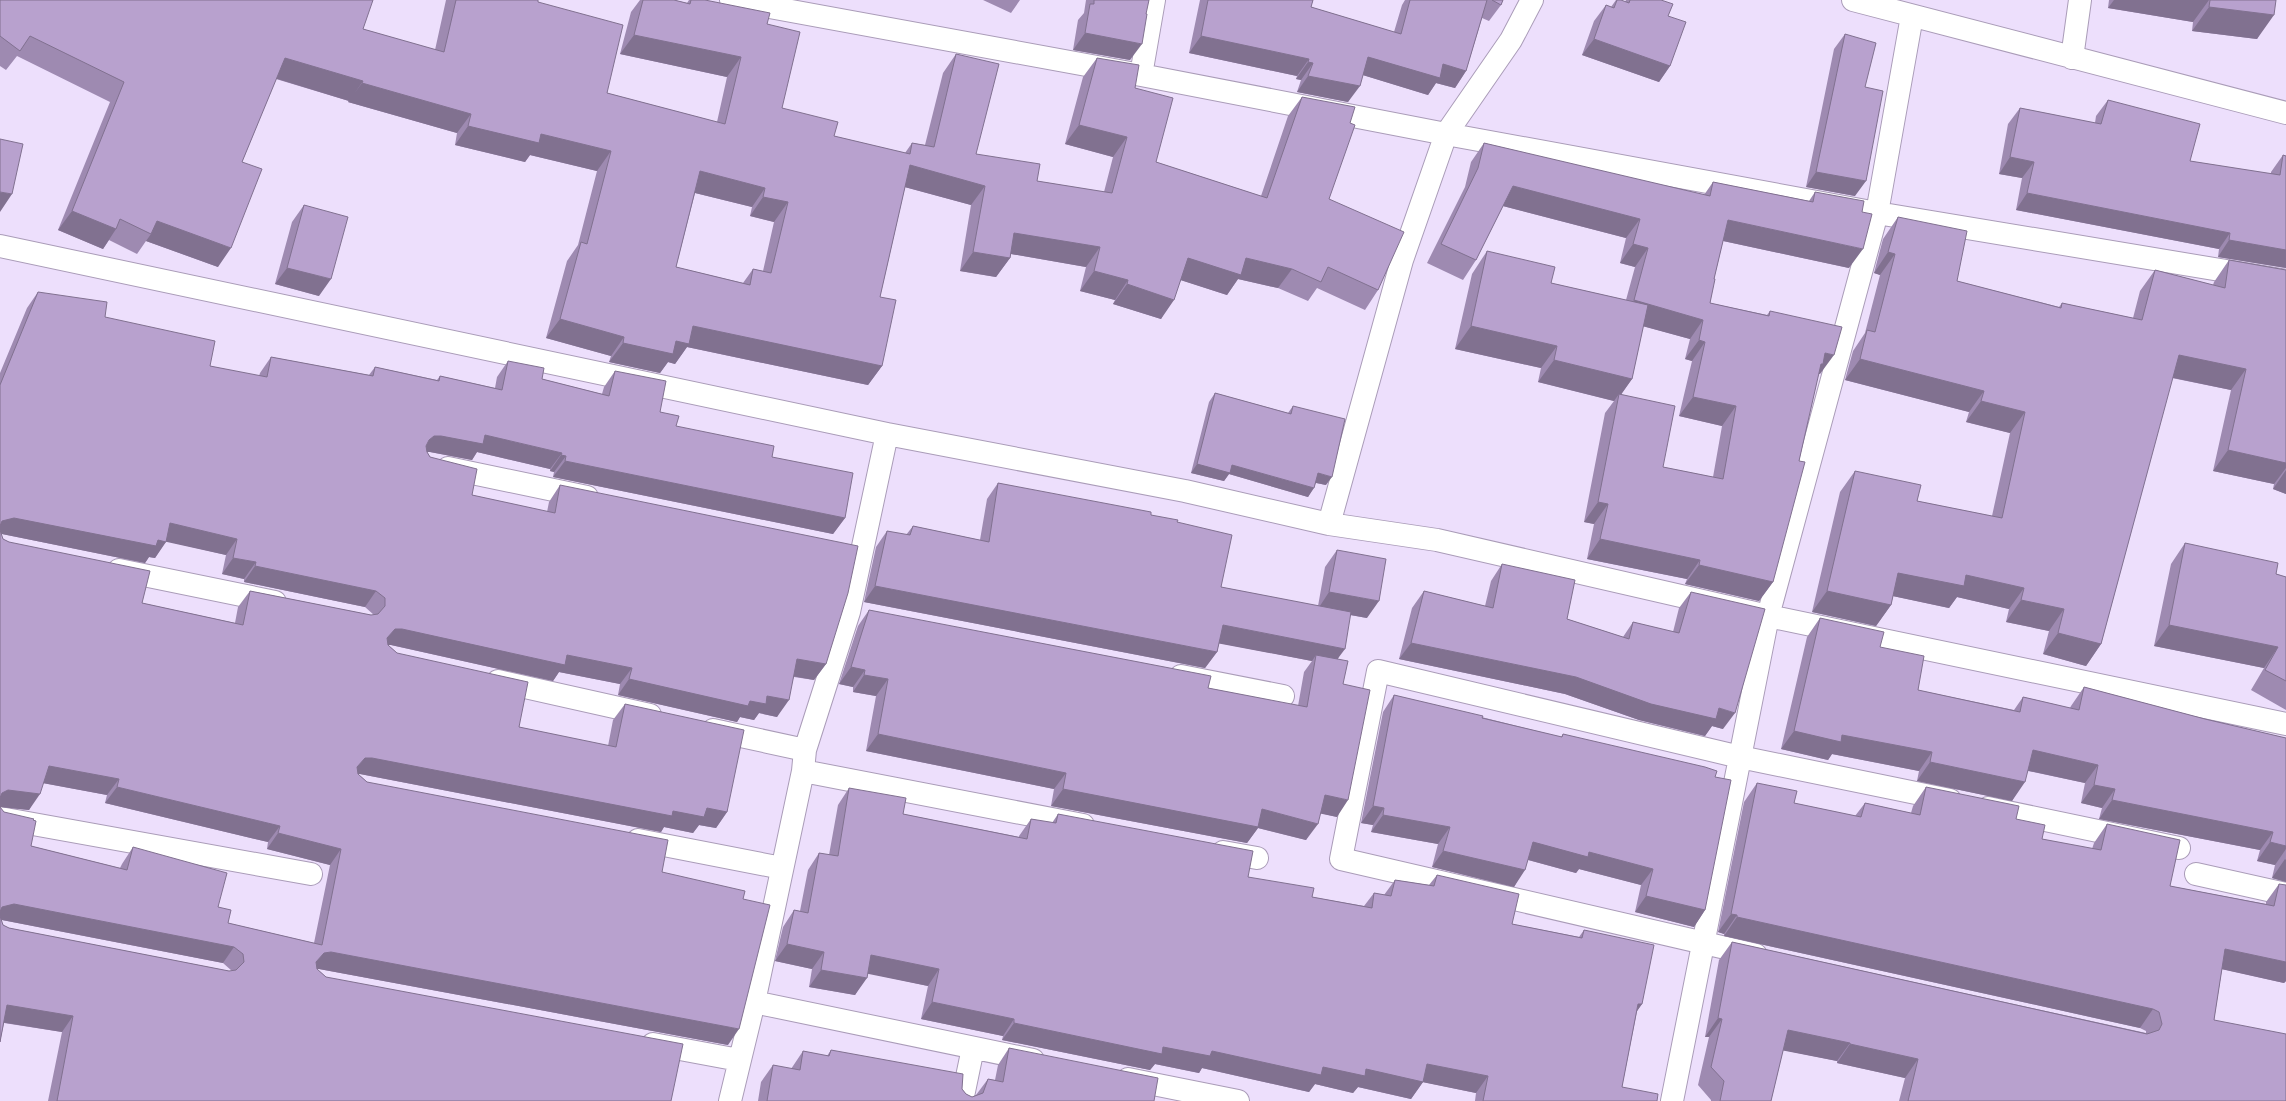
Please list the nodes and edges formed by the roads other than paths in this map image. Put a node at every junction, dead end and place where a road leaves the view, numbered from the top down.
1 (731, 0) edge
2 (1154, 0) edge
3 (1532, 0) edge
4 (1853, 0) edge
5 (2080, 0) edge
6 (776, 4) edge
7 (1912, 16) junction
8 (2072, 58) junction
9 (1141, 74) junction
10 (2286, 113) edge
11 (1446, 134) junction
12 (1876, 213) junction
13 (0, 246) edge
14 (2286, 281) edge
15 (887, 434) junction
16 (427, 464) edge
17 (605, 500) edge
18 (1329, 524) junction
19 (839, 548) edge
20 (862, 553) junction
21 (100, 566) edge
22 (293, 605) edge
23 (849, 612) junction
24 (873, 616) edge
25 (1768, 616) junction
26 (1159, 672) edge
27 (480, 677) edge
28 (1283, 696) dead end
29 (666, 719) edge
30 (2286, 724) edge
31 (697, 726) edge
32 (1740, 757) junction
33 (804, 761) junction
34 (0, 818) edge
35 (1100, 828) edge
36 (617, 836) edge
37 (1202, 848) edge
38 (2179, 848) edge
39 (1257, 858) dead end
40 (782, 868) junction
41 (312, 874) dead end
42 (2196, 874) dead end
43 (2286, 894) edge
44 (1703, 944) junction
45 (1773, 959) edge
46 (754, 1002) junction
47 (630, 1040) edge
48 (974, 1048) junction
49 (739, 1060) junction
50 (1051, 1064) edge
51 (1105, 1074) edge
52 (1197, 1097) edge
53 (730, 1101) edge
54 (962, 1101) edge
55 (1238, 1101) edge
56 (1672, 1101) edge

1 - 6 street
2 - 9 street
3 - 11 street
4 - 7 street
5 - 8 street
6 - 9 street
7 - 8 street
7 - 12 street
8 - 10 street
9 - 11 street
11 - 12 street
11 - 18 street
12 - 14 street
12 - 25 street
13 - 15 street
15 - 18 street
15 - 20 street
16 - 17 street
18 - 25 street
19 - 20 street
20 - 23 street
21 - 22 street
23 - 24 street
23 - 33 street
25 - 30 street
25 - 32 street
26 - 28 street
27 - 29 street
31 - 33 street
32 - 38 street
32 - 44 street
32 - 44 street
33 - 35 street
33 - 40 street
34 - 41 street
36 - 40 street
37 - 39 street
40 - 46 street
42 - 43 street
44 - 45 street
44 - 56 street
46 - 48 street
46 - 49 street
47 - 49 street
48 - 50 street
48 - 54 street
49 - 53 street
51 - 52 street
52 - 55 street

